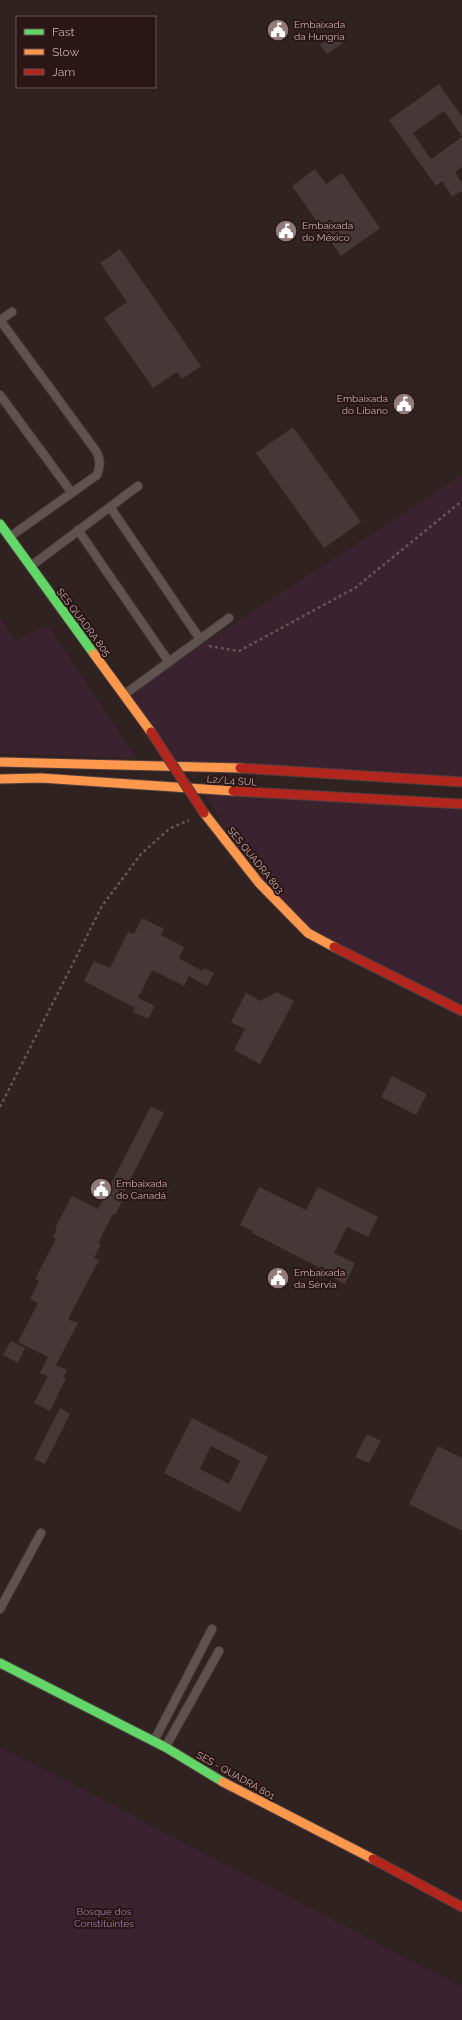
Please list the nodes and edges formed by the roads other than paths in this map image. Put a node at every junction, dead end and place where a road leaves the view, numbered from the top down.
1 (12, 312) dead end
2 (0, 320) edge
3 (0, 395) edge
4 (138, 486) dead end
5 (72, 493) junction
6 (110, 507) junction
7 (0, 524) edge
8 (78, 530) junction
9 (9, 537) junction
10 (30, 567) junction
11 (229, 618) dead end
12 (200, 639) junction
13 (169, 662) junction
14 (125, 695) junction
15 (151, 732) joint
16 (0, 762) edge
17 (0, 779) edge
18 (462, 782) edge
19 (462, 804) edge
20 (462, 1010) edge
21 (41, 1533) dead end
22 (0, 1609) edge
23 (212, 1629) dead end
24 (219, 1651) dead end
25 (0, 1663) edge
26 (153, 1741) junction
27 (165, 1747) junction
28 (462, 1907) edge

1 - 2 lane
2 - 5 lane
3 - 5 lane
4 - 6 lane
5 - 9 lane
6 - 8 lane
6 - 12 lane
7 - 9 street, SES QUADRA 805
8 - 10 lane
8 - 13 lane
9 - 10 street, SES QUADRA 805
10 - 14 street, SES QUADRA 805
11 - 12 lane
12 - 13 lane
13 - 14 lane
14 - 15 street, SES QUADRA 805
15 - 20 street, SES QUADRA 803, bridge
16 - 18 street, L2/L4 SUL
17 - 19 street, L2/L4 SUL
21 - 22 lane
23 - 26 lane
24 - 27 lane
25 - 26 street, SES - QUADRA 801
26 - 27 street, SES - QUADRA 801
27 - 28 street, SES - QUADRA 801

